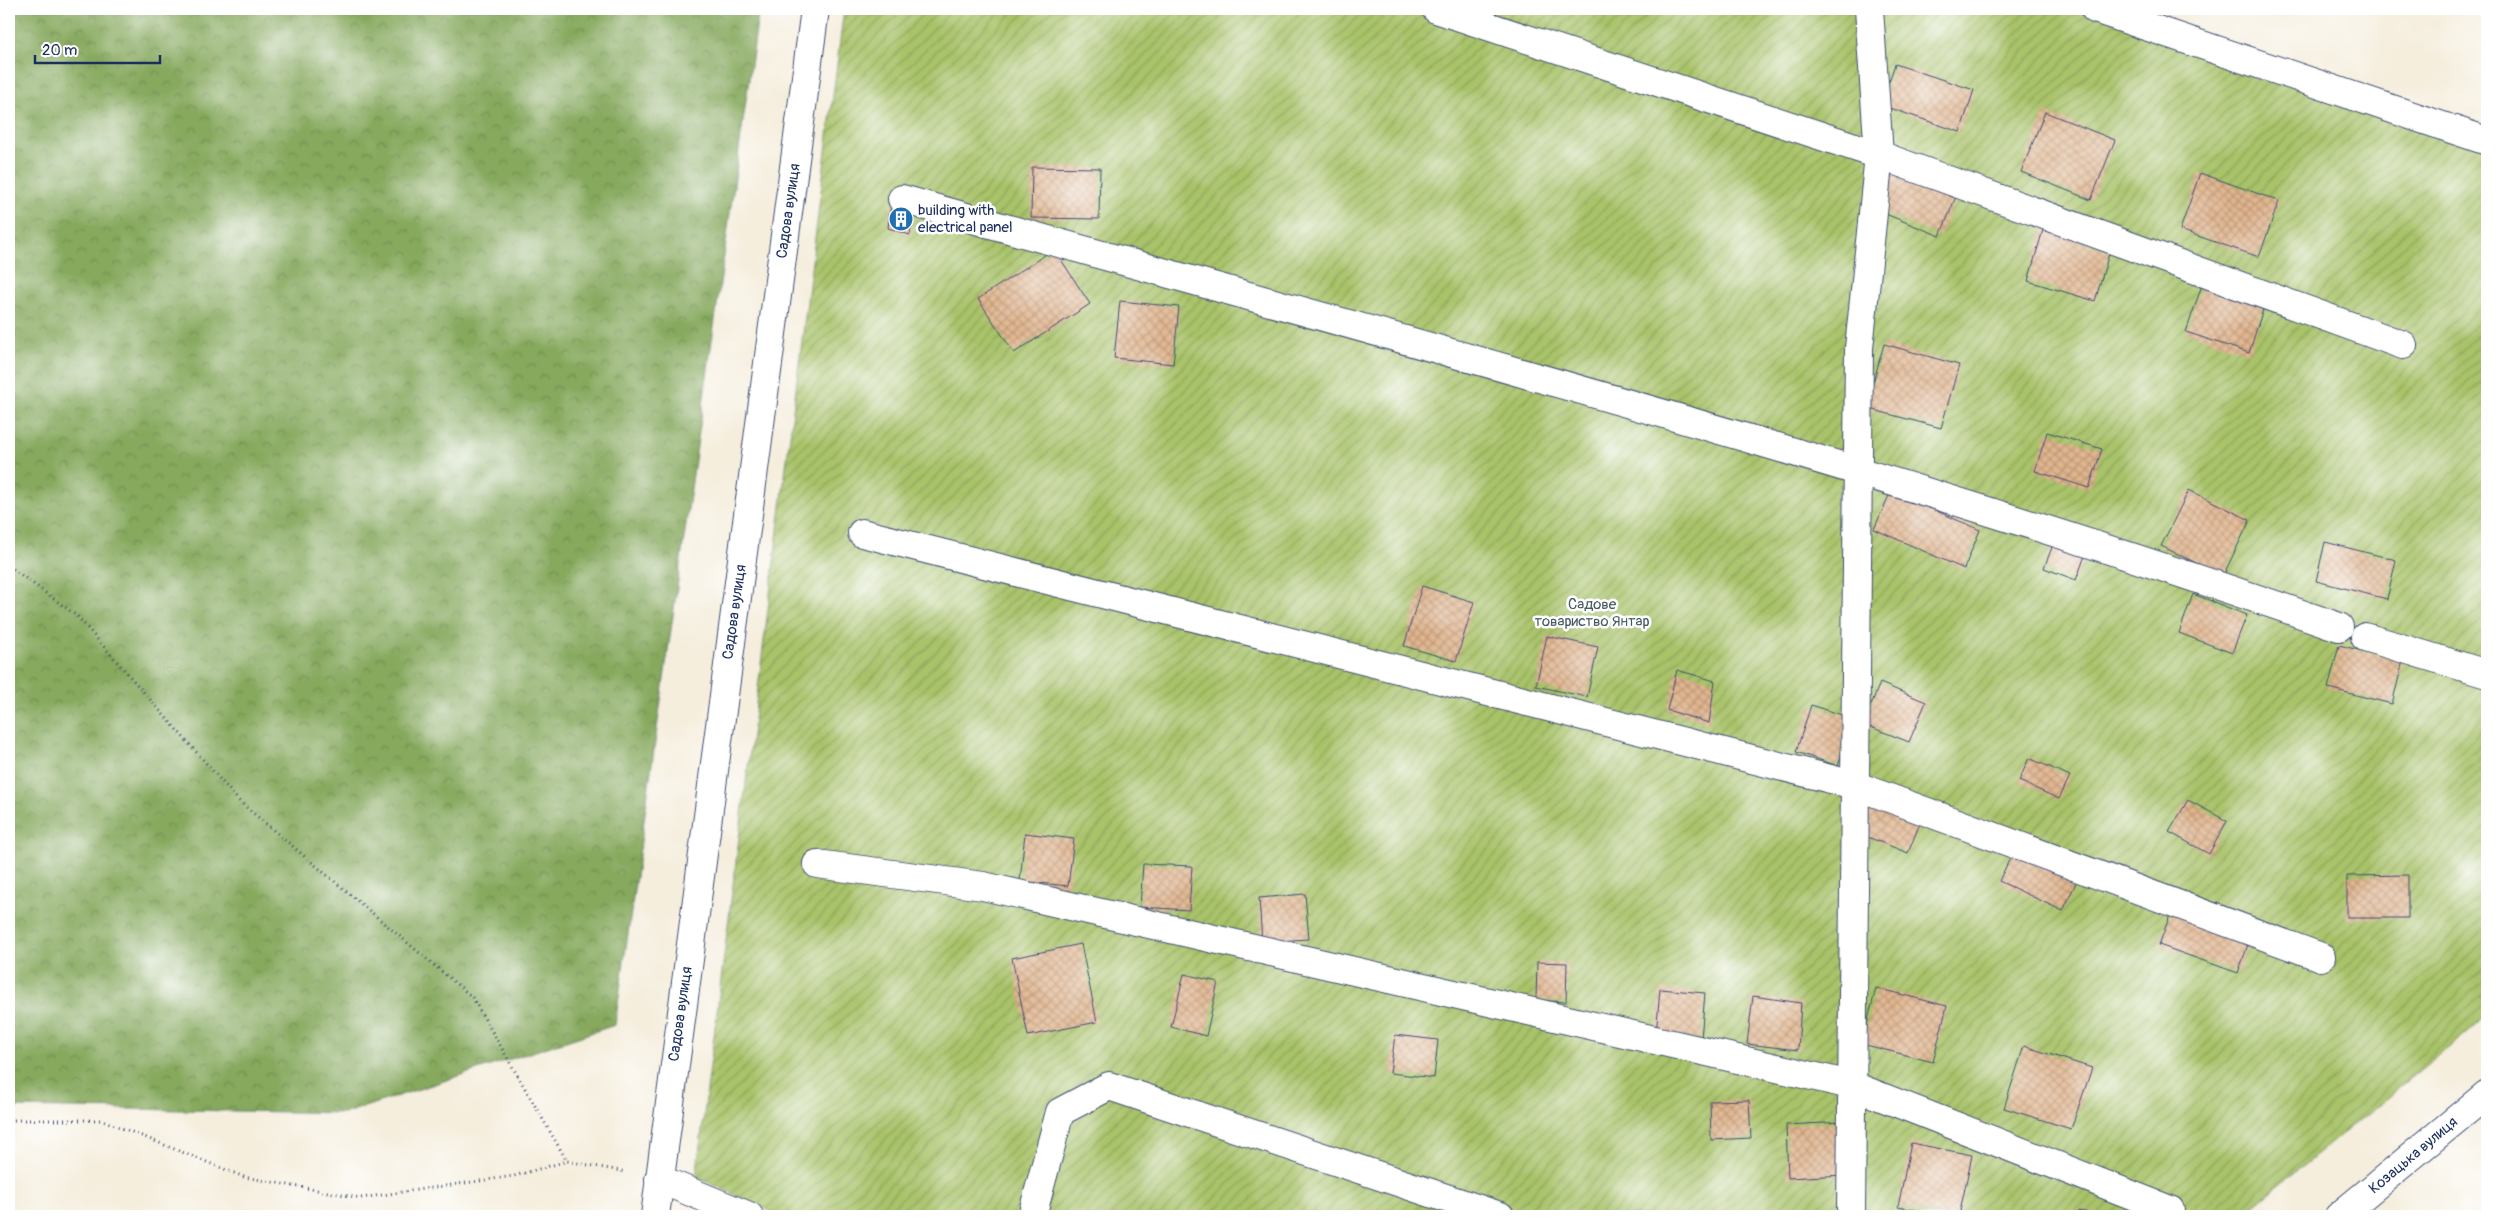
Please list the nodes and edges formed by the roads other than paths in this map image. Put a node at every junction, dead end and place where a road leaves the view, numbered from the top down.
1 (815, 9) edge
2 (1436, 9) edge
3 (1869, 9) edge
4 (2095, 9) edge
5 (2487, 141) edge
6 (1879, 155) junction
7 (902, 198) dead end
8 (2403, 345) dead end
9 (1858, 469) junction
10 (862, 533) dead end
11 (2339, 627) dead end
12 (2366, 636) dead end
13 (2487, 674) edge
14 (1854, 785) junction
15 (817, 864) dead end
16 (2321, 957) dead end
17 (1850, 1084) junction
18 (2487, 1094) edge
19 (659, 1179) junction
20 (2170, 1210) dead end
21 (655, 1216) edge
22 (748, 1216) edge
23 (1032, 1216) edge
24 (1500, 1216) edge
25 (1851, 1216) edge
26 (2339, 1216) edge

1 - 19 street, Садова вулиця
2 - 6 street
3 - 6 street
4 - 5 street
6 - 8 street
6 - 9 street
7 - 9 street
9 - 11 street
9 - 14 street
10 - 14 street
12 - 13 street
14 - 16 street
14 - 17 street
15 - 17 street
17 - 20 street
17 - 25 street
18 - 26 street, Козацька вулиця
19 - 21 street, Садова вулиця
19 - 22 street
23 - 24 street

